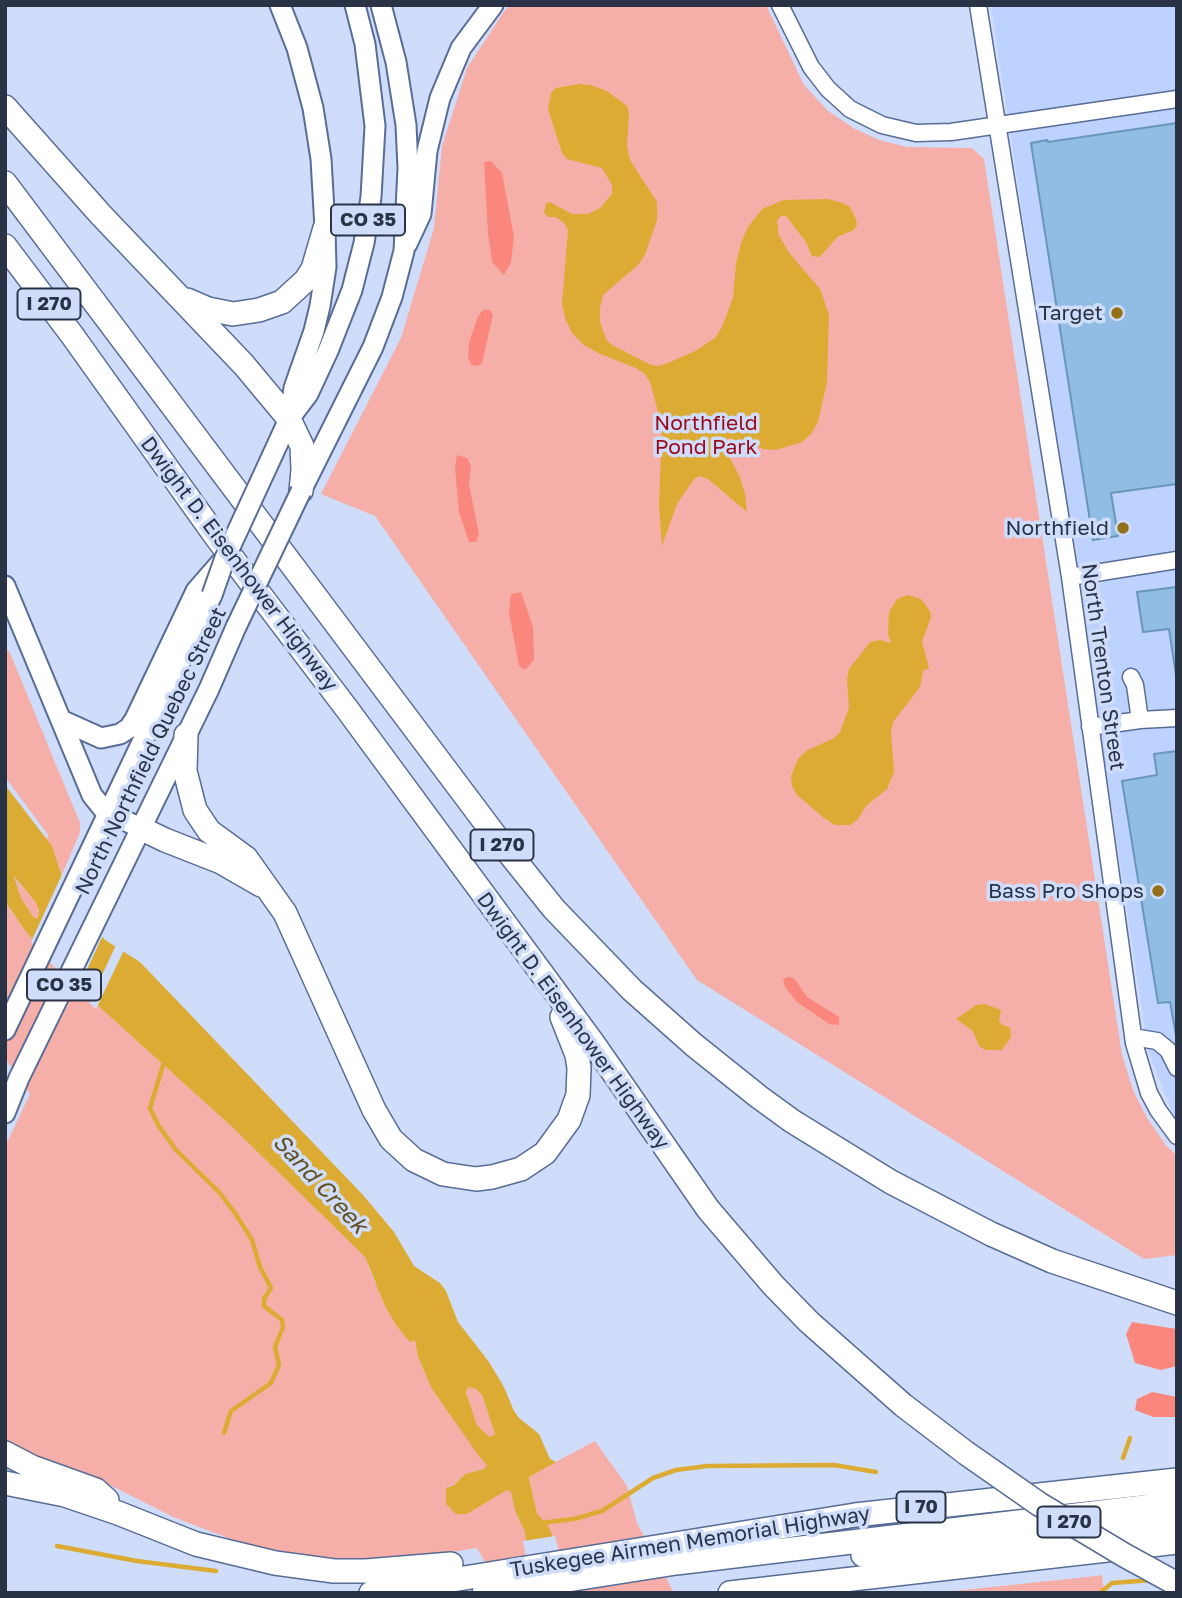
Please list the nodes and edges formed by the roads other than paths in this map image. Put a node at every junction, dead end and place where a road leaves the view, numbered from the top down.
1 (280, 5) edge
2 (355, 5) edge
3 (381, 5) edge
4 (494, 5) edge
5 (780, 5) edge
6 (978, 5) edge
7 (1177, 99) edge
8 (5, 107) edge
9 (996, 126) junction
10 (5, 183) edge
11 (325, 228) junction
12 (5, 246) edge
13 (404, 251) junction
14 (178, 295) junction
15 (289, 419) junction
16 (301, 491) junction
17 (1177, 561) edge
18 (1070, 577) junction
19 (5, 586) edge
20 (207, 589) junction
21 (1130, 677) dead end
22 (1177, 718) edge
23 (61, 720) junction
24 (1140, 720) junction
25 (1090, 727) junction
26 (186, 735) junction
27 (108, 813) junction
28 (140, 828) junction
29 (270, 890) junction
30 (552, 988) junction
31 (5, 1030) edge
32 (1133, 1037) junction
33 (1177, 1069) edge
34 (5, 1113) edge
35 (1172, 1120) edge
36 (1177, 1136) edge
37 (1177, 1303) edge
38 (5, 1453) edge
39 (1177, 1480) edge
40 (5, 1483) edge
41 (1177, 1503) edge
42 (118, 1513) junction
43 (1177, 1521) edge
44 (1177, 1542) edge
45 (675, 1561) junction
46 (431, 1575) junction
47 (1177, 1584) edge
48 (371, 1593) edge
49 (484, 1593) edge
50 (579, 1593) edge
51 (730, 1593) edge

1 - 11 main road
2 - 15 main road, North Northfield Quebec Street / CO 35
3 - 13 main road, North Northfield Quebec Street / CO 35
4 - 13 main road
5 - 9 street
6 - 9 street, North Trenton Street
7 - 9 street
8 - 14 highway
9 - 18 street, North Trenton Street
10 - 37 highway, Dwight D. Eisenhower Highway / I 270
11 - 14 highway
11 - 15 main road
12 - 30 highway, Dwight D. Eisenhower Highway / I 270
13 - 16 main road, North Northfield Quebec Street / CO 35
14 - 15 highway
15 - 16 highway
15 - 20 main road, North Northfield Quebec Street / CO 35, bridge
16 - 26 main road, North Northfield Quebec Street / CO 35, bridge
17 - 18 street
18 - 25 street, North Trenton Street
19 - 23 main road
20 - 23 main road
20 - 27 main road, North Northfield Quebec Street / CO 35
21 - 24 street
22 - 24 street
23 - 27 main road
24 - 25 street
25 - 32 street, North Trenton Street
26 - 28 main road, North Northfield Quebec Street / CO 35
26 - 29 highway
27 - 28 main road
27 - 31 main road, North Northfield Quebec Street / CO 35
28 - 29 highway
28 - 34 main road, North Northfield Quebec Street / CO 35
29 - 30 highway
30 - 47 highway, Dwight D. Eisenhower Highway / I 270, bridge
32 - 33 street
32 - 35 street, North Trenton Street
35 - 36 street, North Trenton Street
38 - 42 highway
39 - 45 highway, Tuskegee Airmen Memorial Highway / I 70
40 - 42 highway
41 - 45 highway
42 - 46 highway
43 - 45 highway
44 - 51 highway
45 - 46 highway
45 - 49 highway
45 - 50 highway
46 - 48 highway

